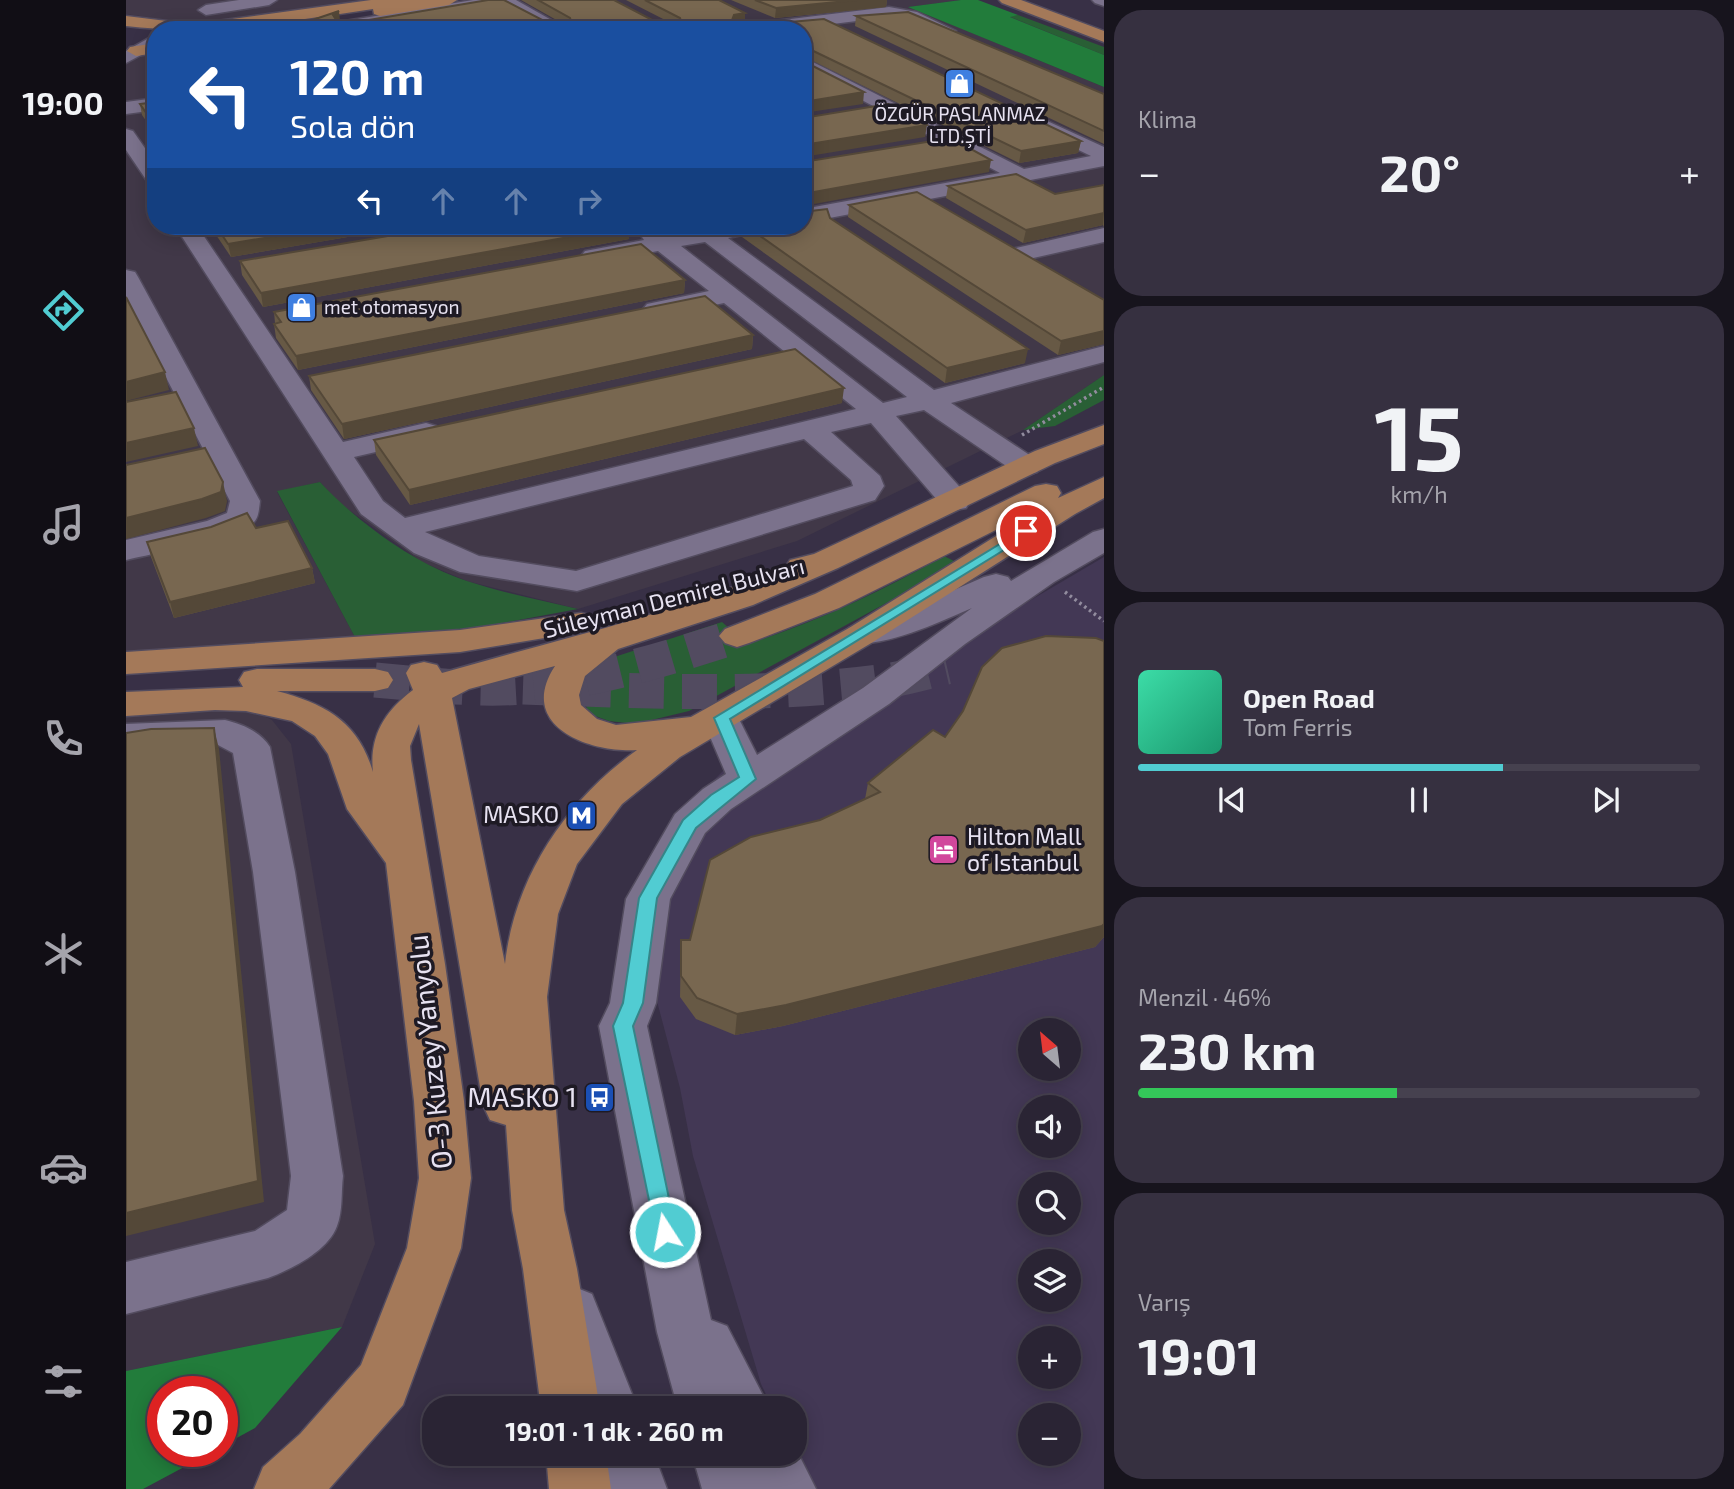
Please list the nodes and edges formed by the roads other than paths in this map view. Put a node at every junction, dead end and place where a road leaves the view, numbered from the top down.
1 (269, 0) edge
2 (405, 0) edge
3 (449, 0) edge
4 (503, 0) edge
5 (993, 0) edge
6 (1006, 0) edge
7 (1024, 0) edge
8 (1043, 0) edge
9 (206, 10) dead end
10 (424, 12) junction
11 (820, 12) junction
12 (1058, 12) junction
13 (126, 21) edge
14 (264, 21) edge
15 (312, 21) edge
16 (373, 21) edge
17 (439, 21) edge
18 (544, 21) edge
19 (789, 21) edge
20 (147, 24) edge
21 (126, 27) edge
22 (1104, 27) edge
23 (1082, 30) junction
24 (147, 36) edge
25 (959, 36) edge
26 (1104, 37) edge
27 (860, 38) edge
28 (147, 45) edge
29 (131, 55) edge
30 (812, 67) edge
31 (147, 105) edge
32 (891, 107) junction
33 (126, 108) edge
34 (853, 113) edge
35 (1019, 114) edge
36 (129, 139) edge
37 (147, 140) edge
38 (954, 140) junction
39 (926, 145) edge
40 (1104, 155) edge
41 (1104, 160) edge
42 (147, 166) edge
43 (1022, 176) junction
44 (1104, 180) edge
45 (935, 204) junction
46 (971, 206) edge
47 (812, 215) edge
48 (812, 232) edge
49 (195, 235) edge
50 (652, 235) edge
51 (710, 235) edge
52 (781, 235) edge
53 (1104, 235) edge
54 (999, 242) edge
55 (662, 243) junction
56 (1020, 254) junction
57 (568, 260) edge
58 (1051, 273) edge
59 (128, 283) edge
60 (728, 295) junction
61 (632, 314) edge
62 (155, 331) junction
63 (126, 337) edge
64 (797, 349) junction
65 (1104, 354) edge
66 (770, 356) edge
67 (929, 400) junction
68 (876, 411) junction
69 (458, 425) edge
70 (1104, 427) edge
71 (808, 428) junction
72 (1104, 434) edge
73 (1072, 446) junction
74 (336, 452) junction
75 (1104, 463) edge
76 (1026, 466) junction
77 (1104, 486) edge
78 (955, 501) junction
79 (399, 529) junction
80 (1104, 532) edge
81 (1104, 539) edge
82 (126, 550) edge
83 (826, 561) junction
84 (861, 635) junction
85 (737, 636) tunnel mouth
86 (613, 639) junction
87 (126, 663) edge
88 (381, 664) junction
89 (126, 686) edge
90 (432, 692) junction
91 (126, 704) edge
92 (721, 718) junction
93 (126, 736) edge
94 (748, 779) junction
95 (408, 861) junction
96 (538, 1210) junction
97 (550, 1269) junction
98 (675, 1283) junction
99 (126, 1288) edge
100 (569, 1396) edge
101 (604, 1396) edge
102 (704, 1396) edge
103 (734, 1396) edge
104 (577, 1466) edge
105 (628, 1466) edge
106 (726, 1466) edge
107 (773, 1466) edge
108 (285, 1489) edge
109 (580, 1489) edge
110 (636, 1489) edge
111 (733, 1489) edge
112 (785, 1489) edge

1 - 9 street
2 - 14 main road
3 - 15 main road
4 - 10 street
4 - 18 street
5 - 23 main road
6 - 23 main road
7 - 12 main road
8 - 12 main road
10 - 16 street
10 - 17 street
11 - 19 street
11 - 25 street
11 - 27 street
12 - 22 main road
13 - 20 main road
21 - 24 main road
23 - 26 main road
28 - 29 main road
30 - 32 street
31 - 33 street
32 - 34 street
32 - 38 street
35 - 40 street
36 - 37 street
36 - 42 street
38 - 39 street
38 - 43 street
41 - 43 street
43 - 45 street
44 - 46 street
45 - 47 street
45 - 48 street
49 - 74 street
50 - 55 street
51 - 52 street
51 - 55 street
51 - 67 street
53 - 56 street
54 - 56 street
55 - 57 street
55 - 60 street
56 - 58 street
59 - 62 street
60 - 61 street
60 - 64 street
62 - 63 street
62 - 82 street
64 - 66 street
64 - 68 street
65 - 67 street
67 - 68 street
67 - 76 street
68 - 71 street
68 - 78 street
69 - 74 street
70 - 73 main road
71 - 79 street
71 - 79 street
72 - 73 main road
73 - 76 main road, Süleyman Demirel Bulvarı
74 - 79 street
75 - 85 main road, Süleyman Demirel Bulvarı
76 - 78 main road, Süleyman Demirel Bulvarı
77 - 84 main road
78 - 83 main road, Süleyman Demirel Bulvarı
80 - 84 street
81 - 94 street
83 - 86 main road
83 - 88 main road, Süleyman Demirel Bulvarı
84 - 92 main road
86 - 90 main road
86 - 92 main road
87 - 88 main road, Süleyman Demirel Bulvarı
88 - 89 main road, Süleyman Demirel Bulvarı
88 - 90 main road
90 - 95 main road, O-3 Kuzey Yanyolu
90 - 96 main road
91 - 95 main road
92 - 94 street
92 - 96 main road
93 - 99 street
94 - 98 street
95 - 108 main road, O-3 Kuzey Yanyolu
96 - 97 main road
97 - 100 main road
97 - 101 street
98 - 102 street
98 - 103 street
104 - 109 main road
105 - 110 street
106 - 111 street
107 - 112 street

